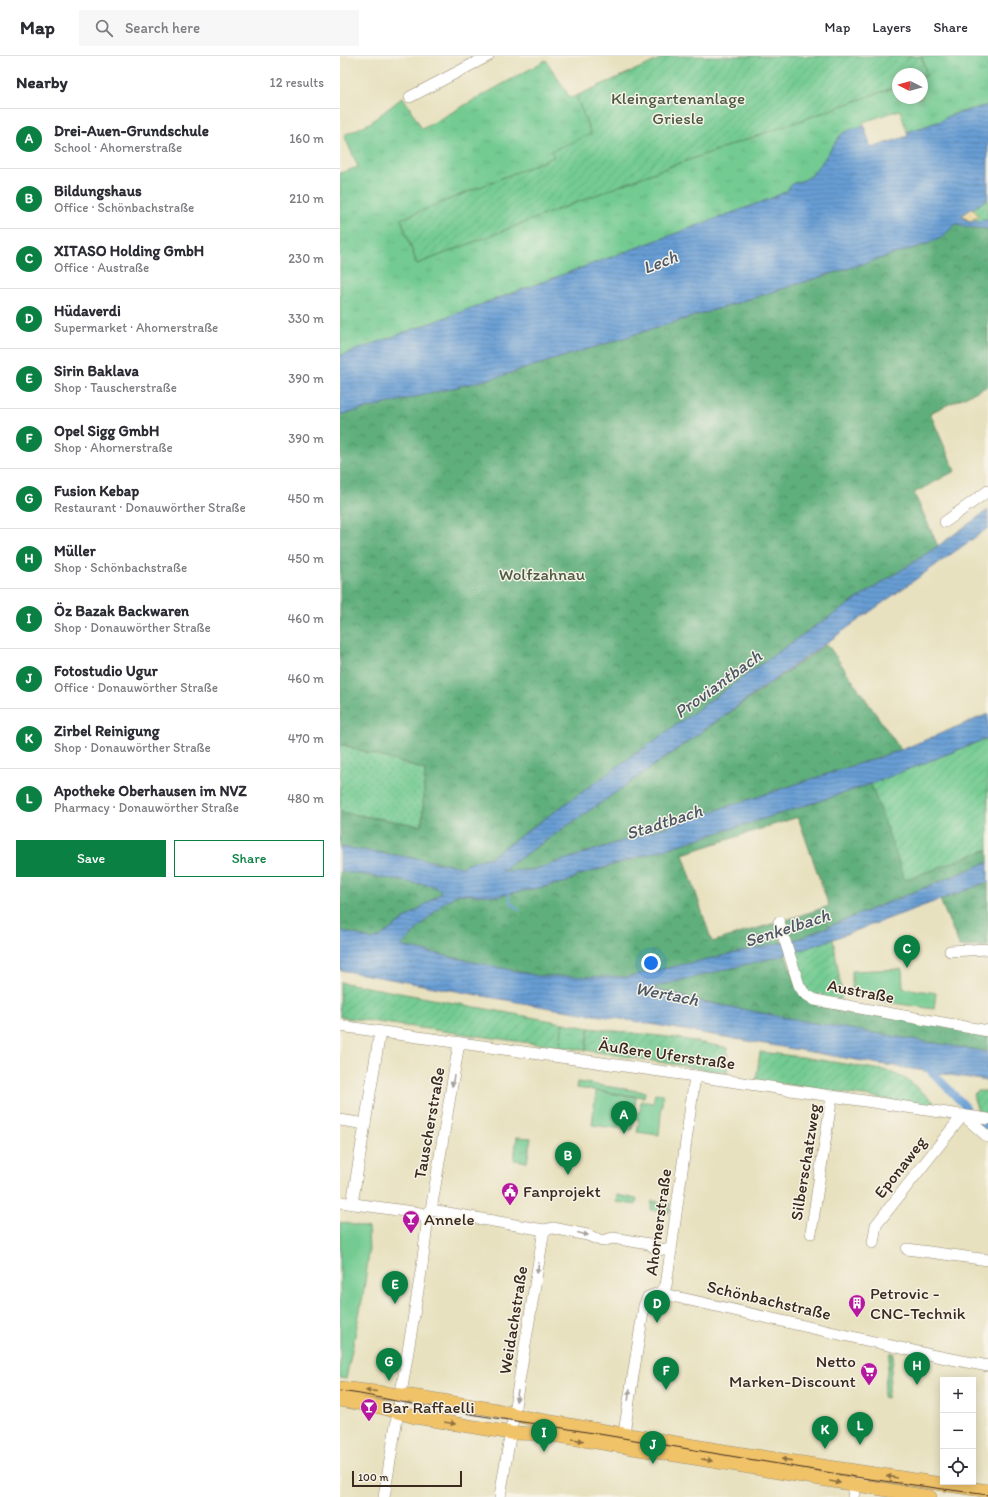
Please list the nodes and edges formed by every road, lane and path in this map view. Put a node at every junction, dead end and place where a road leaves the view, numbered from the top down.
1 (488, 56) edge
2 (410, 97) dead end
3 (988, 491) edge
4 (945, 522) dead end
5 (779, 922) dead end
6 (988, 949) edge
7 (950, 951) dead end
8 (340, 1026) edge
9 (988, 1031) edge
10 (380, 1032) junction
11 (459, 1043) junction
12 (695, 1076) junction
13 (832, 1096) junction
14 (963, 1115) junction
15 (988, 1119) edge
16 (340, 1120) edge
17 (365, 1124) junction
18 (988, 1137) edge
19 (340, 1202) edge
20 (352, 1204) junction
21 (428, 1213) junction
22 (544, 1230) junction
23 (811, 1233) dead end
24 (873, 1243) dead end
25 (907, 1249) dead end
26 (671, 1251) junction
27 (988, 1260) edge
28 (659, 1293) junction
29 (988, 1366) edge
30 (340, 1388) edge
31 (401, 1394) junction
32 (340, 1400) edge
33 (398, 1413) junction
34 (514, 1415) junction
35 (511, 1432) junction
36 (624, 1433) junction
37 (867, 1473) junction
38 (854, 1491) edge
39 (988, 1491) edge
40 (384, 1497) edge
41 (500, 1497) edge
42 (930, 1497) edge

1 - 2 street
3 - 4 street
5 - 9 street, Austraße
6 - 7 street
8 - 10 street, Äußere Uferstraße
10 - 11 street, Äußere Uferstraße
10 - 17 street
11 - 12 street, Äußere Uferstraße
11 -> 21 street, Tauscherstraße
12 - 13 street, Äußere Uferstraße
12 - 26 street, Ahornerstraße
13 - 14 street, Äußere Uferstraße
13 - 23 street, Silberschatzweg
14 - 15 street, Äußere Uferstraße
14 - 18 street
14 - 24 street, Eponaweg
16 - 17 street
17 - 20 street
19 - 20 street
20 - 21 street
21 - 22 street
21 - 31 street, Tauscherstraße
22 -> 26 street
22 -> 34 street, Weidachstraße
25 - 27 street
26 - 28 street, Ahornerstraße
28 - 29 street, Schönbachstraße
36 -> 28 street, Ahornerstraße
31 -> 30 main road
31 - 33 street, Tauscherstraße
31 - 34 main road
32 - 33 main road
33 -> 35 main road
33 - 40 street, Tauscherstraße
34 - 35 street, Weidachstraße
34 - 36 main road
35 -> 38 main road
35 - 41 street, Weidachstraße
37 -> 36 main road
37 - 38 street
39 -> 37 main road
38 - 42 main road

